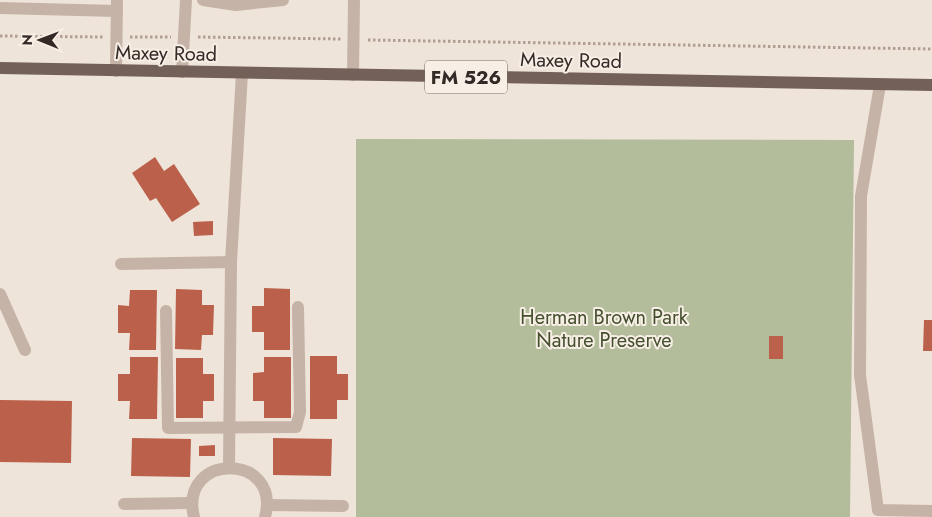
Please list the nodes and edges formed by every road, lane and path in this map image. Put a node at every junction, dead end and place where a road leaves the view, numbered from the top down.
1 (186, 0) edge
2 (203, 0) edge
3 (283, 0) edge
4 (354, 0) edge
5 (19, 4) edge
6 (40, 5) edge
7 (61, 5) edge
8 (82, 5) edge
9 (117, 6) edge
10 (0, 8) edge
11 (0, 36) edge
12 (116, 37) junction
13 (185, 37) junction
14 (354, 39) junction
15 (932, 49) edge
16 (0, 68) edge
17 (116, 70) junction
18 (182, 72) junction
19 (242, 73) junction
20 (353, 75) junction
21 (880, 85) junction
22 (932, 85) edge
23 (231, 262) junction
24 (121, 264) dead end
25 (0, 294) edge
26 (298, 307) dead end
27 (166, 311) dead end
28 (25, 350) dead end
29 (229, 429) junction
30 (229, 467) junction
31 (192, 503) junction
32 (124, 504) dead end
33 (343, 506) dead end
34 (267, 511) edge
35 (932, 511) edge
36 (194, 517) edge

1 - 13 lane
2 - 3 lane
4 - 14 lane
5 - 6 lane
5 - 10 lane
6 - 7 lane
7 - 8 lane
8 - 9 lane
9 - 12 lane
11 - 12 path
12 - 13 path
12 - 17 lane
13 - 14 path
13 - 18 lane
14 - 15 path
14 - 20 lane
16 - 17 main road, Maxey Road / FM 526
17 - 18 main road, Maxey Road / FM 526
18 - 19 main road, Maxey Road / FM 526
19 - 20 main road, Maxey Road / FM 526
19 - 23 lane
20 - 21 main road, Maxey Road / FM 526
21 - 22 main road, Maxey Road / FM 526
21 - 35 lane
23 - 24 lane
23 - 29 lane
25 - 28 lane
26 - 29 lane
27 - 29 lane
29 - 30 lane
30 - 31 lane
30 - 34 lane
31 - 32 lane
31 - 36 lane
33 - 34 lane

